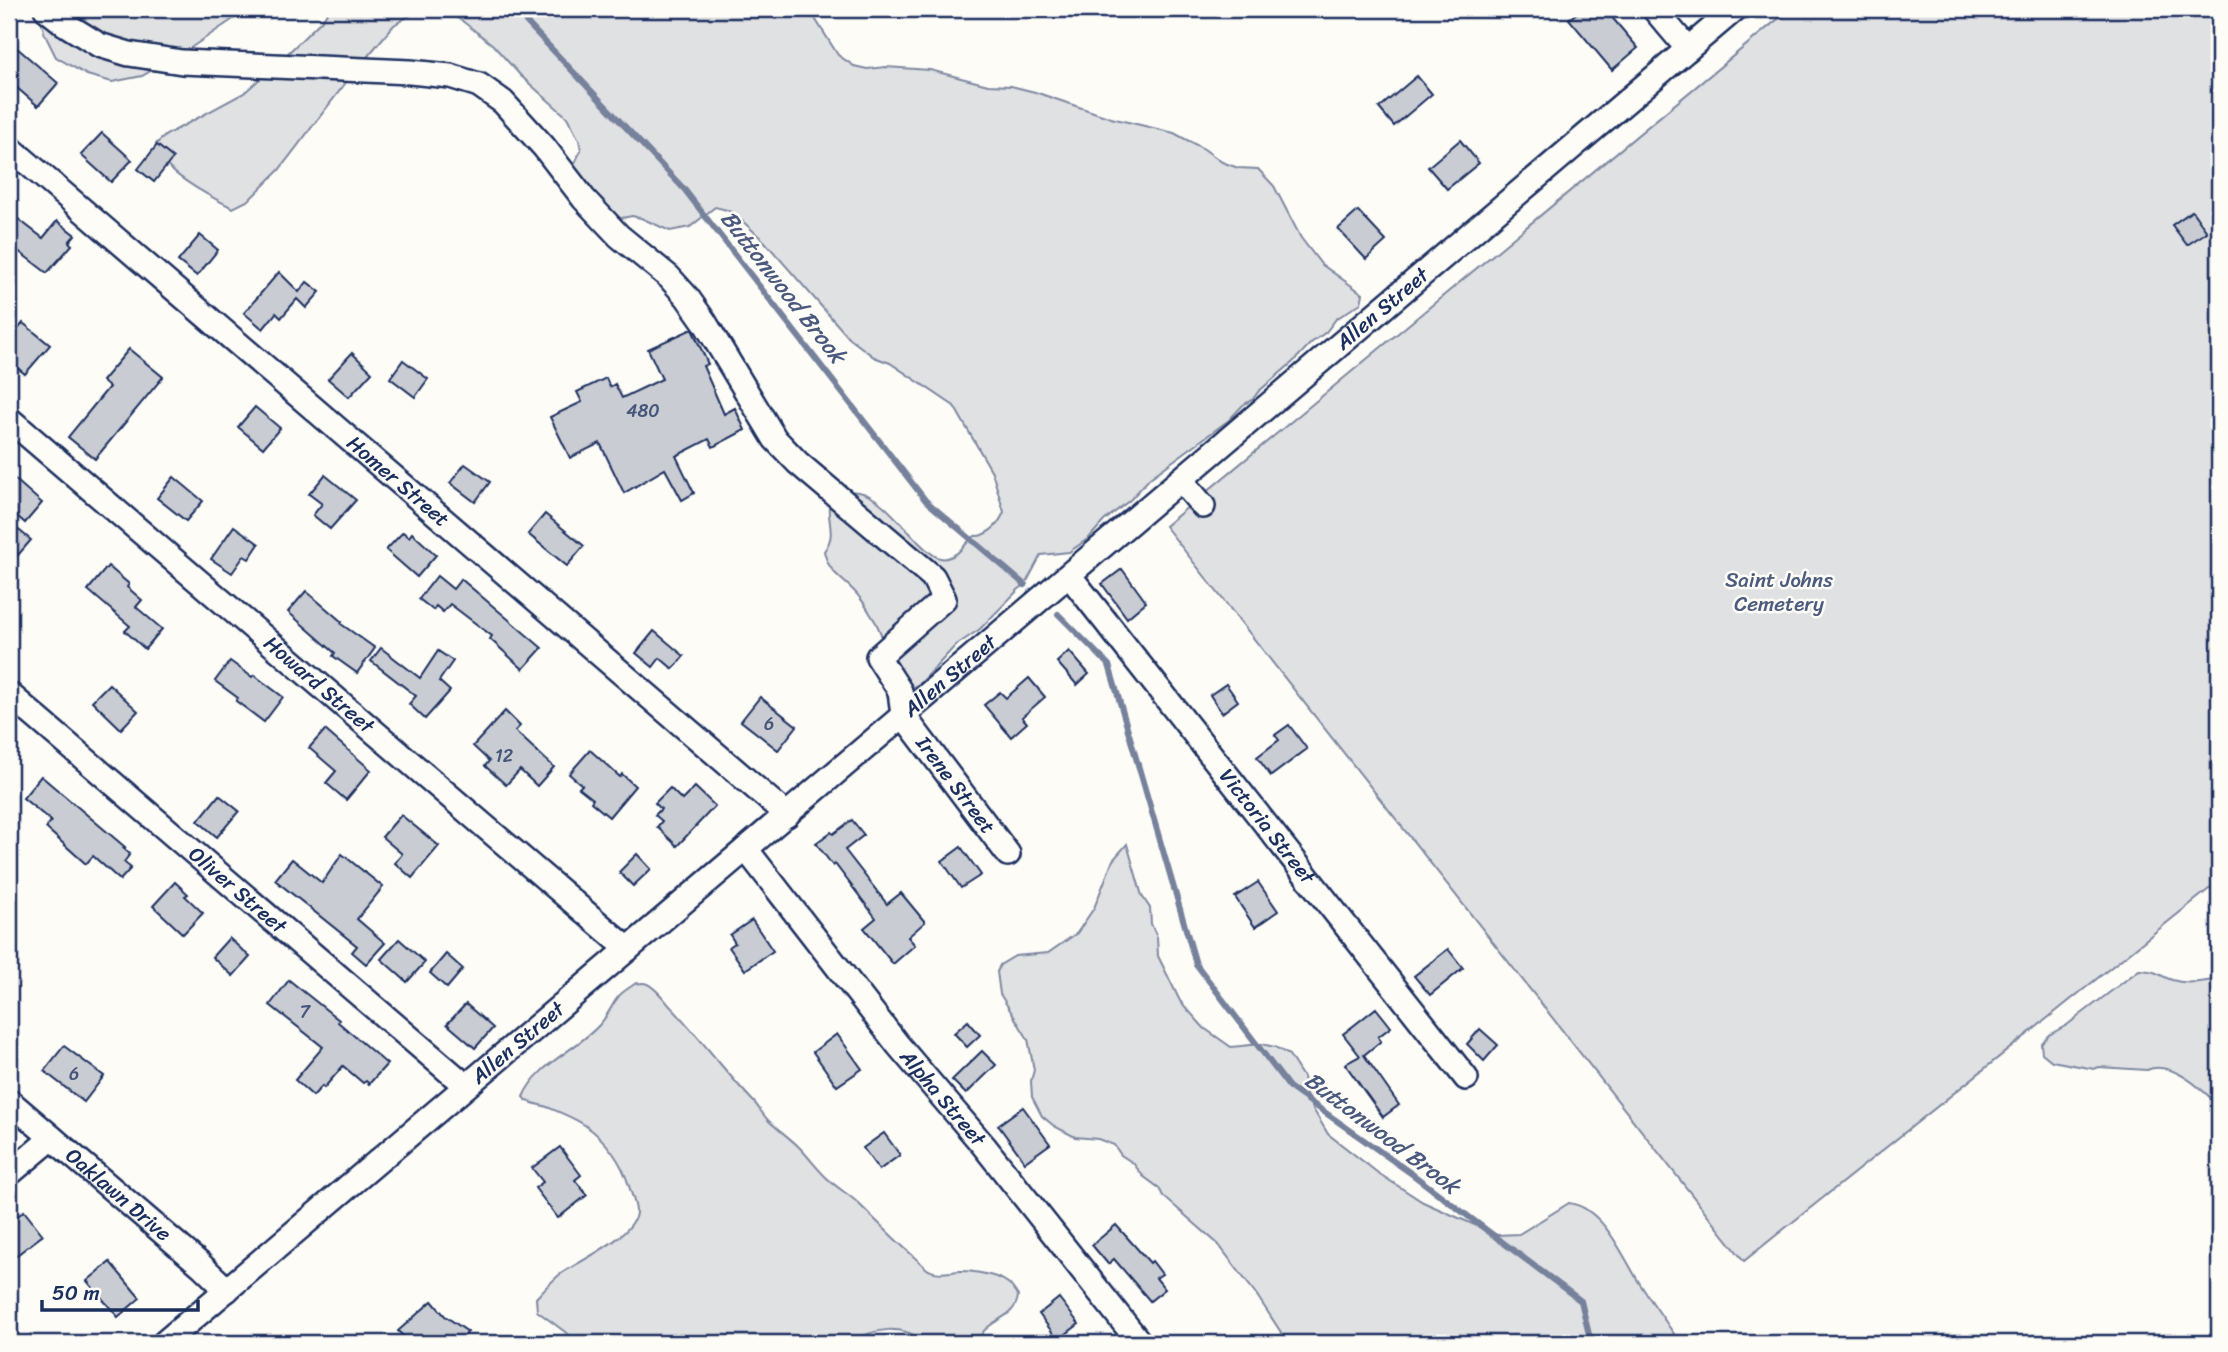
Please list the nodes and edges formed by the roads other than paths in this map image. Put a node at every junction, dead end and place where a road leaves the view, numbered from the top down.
1 (46, 9) edge
2 (1654, 9) edge
3 (1735, 9) edge
4 (1688, 49) junction
5 (9, 147) edge
6 (9, 419) edge
7 (1181, 480) junction
8 (1203, 506) dead end
9 (1069, 575) junction
10 (9, 694) edge
11 (904, 715) junction
12 (787, 815) junction
13 (746, 849) junction
14 (1008, 854) dead end
15 (628, 949) junction
16 (1466, 1078) dead end
17 (466, 1086) junction
18 (9, 1101) edge
19 (52, 1138) junction
20 (9, 1174) edge
21 (227, 1290) junction
22 (164, 1343) edge
23 (1140, 1343) edge

1 - 11 street
2 - 4 street
3 - 4 street, Allen Street
4 - 7 street, Allen Street
5 - 12 street, Homer Street
6 - 15 street, Howard Street
7 - 8 street
7 - 9 street, Allen Street
9 - 11 street, Allen Street
9 - 16 street, Victoria Street
10 - 17 street, Oliver Street
11 - 12 street, Allen Street
11 - 14 street, Irene Street
12 - 13 street, Allen Street
13 - 15 street, Allen Street
13 - 23 street, Alpha Street
15 - 17 street, Allen Street
17 - 21 street, Allen Street
18 - 19 street, Oaklawn Drive
19 - 20 street
19 - 21 street, Oaklawn Drive
21 - 22 street, Allen Street

